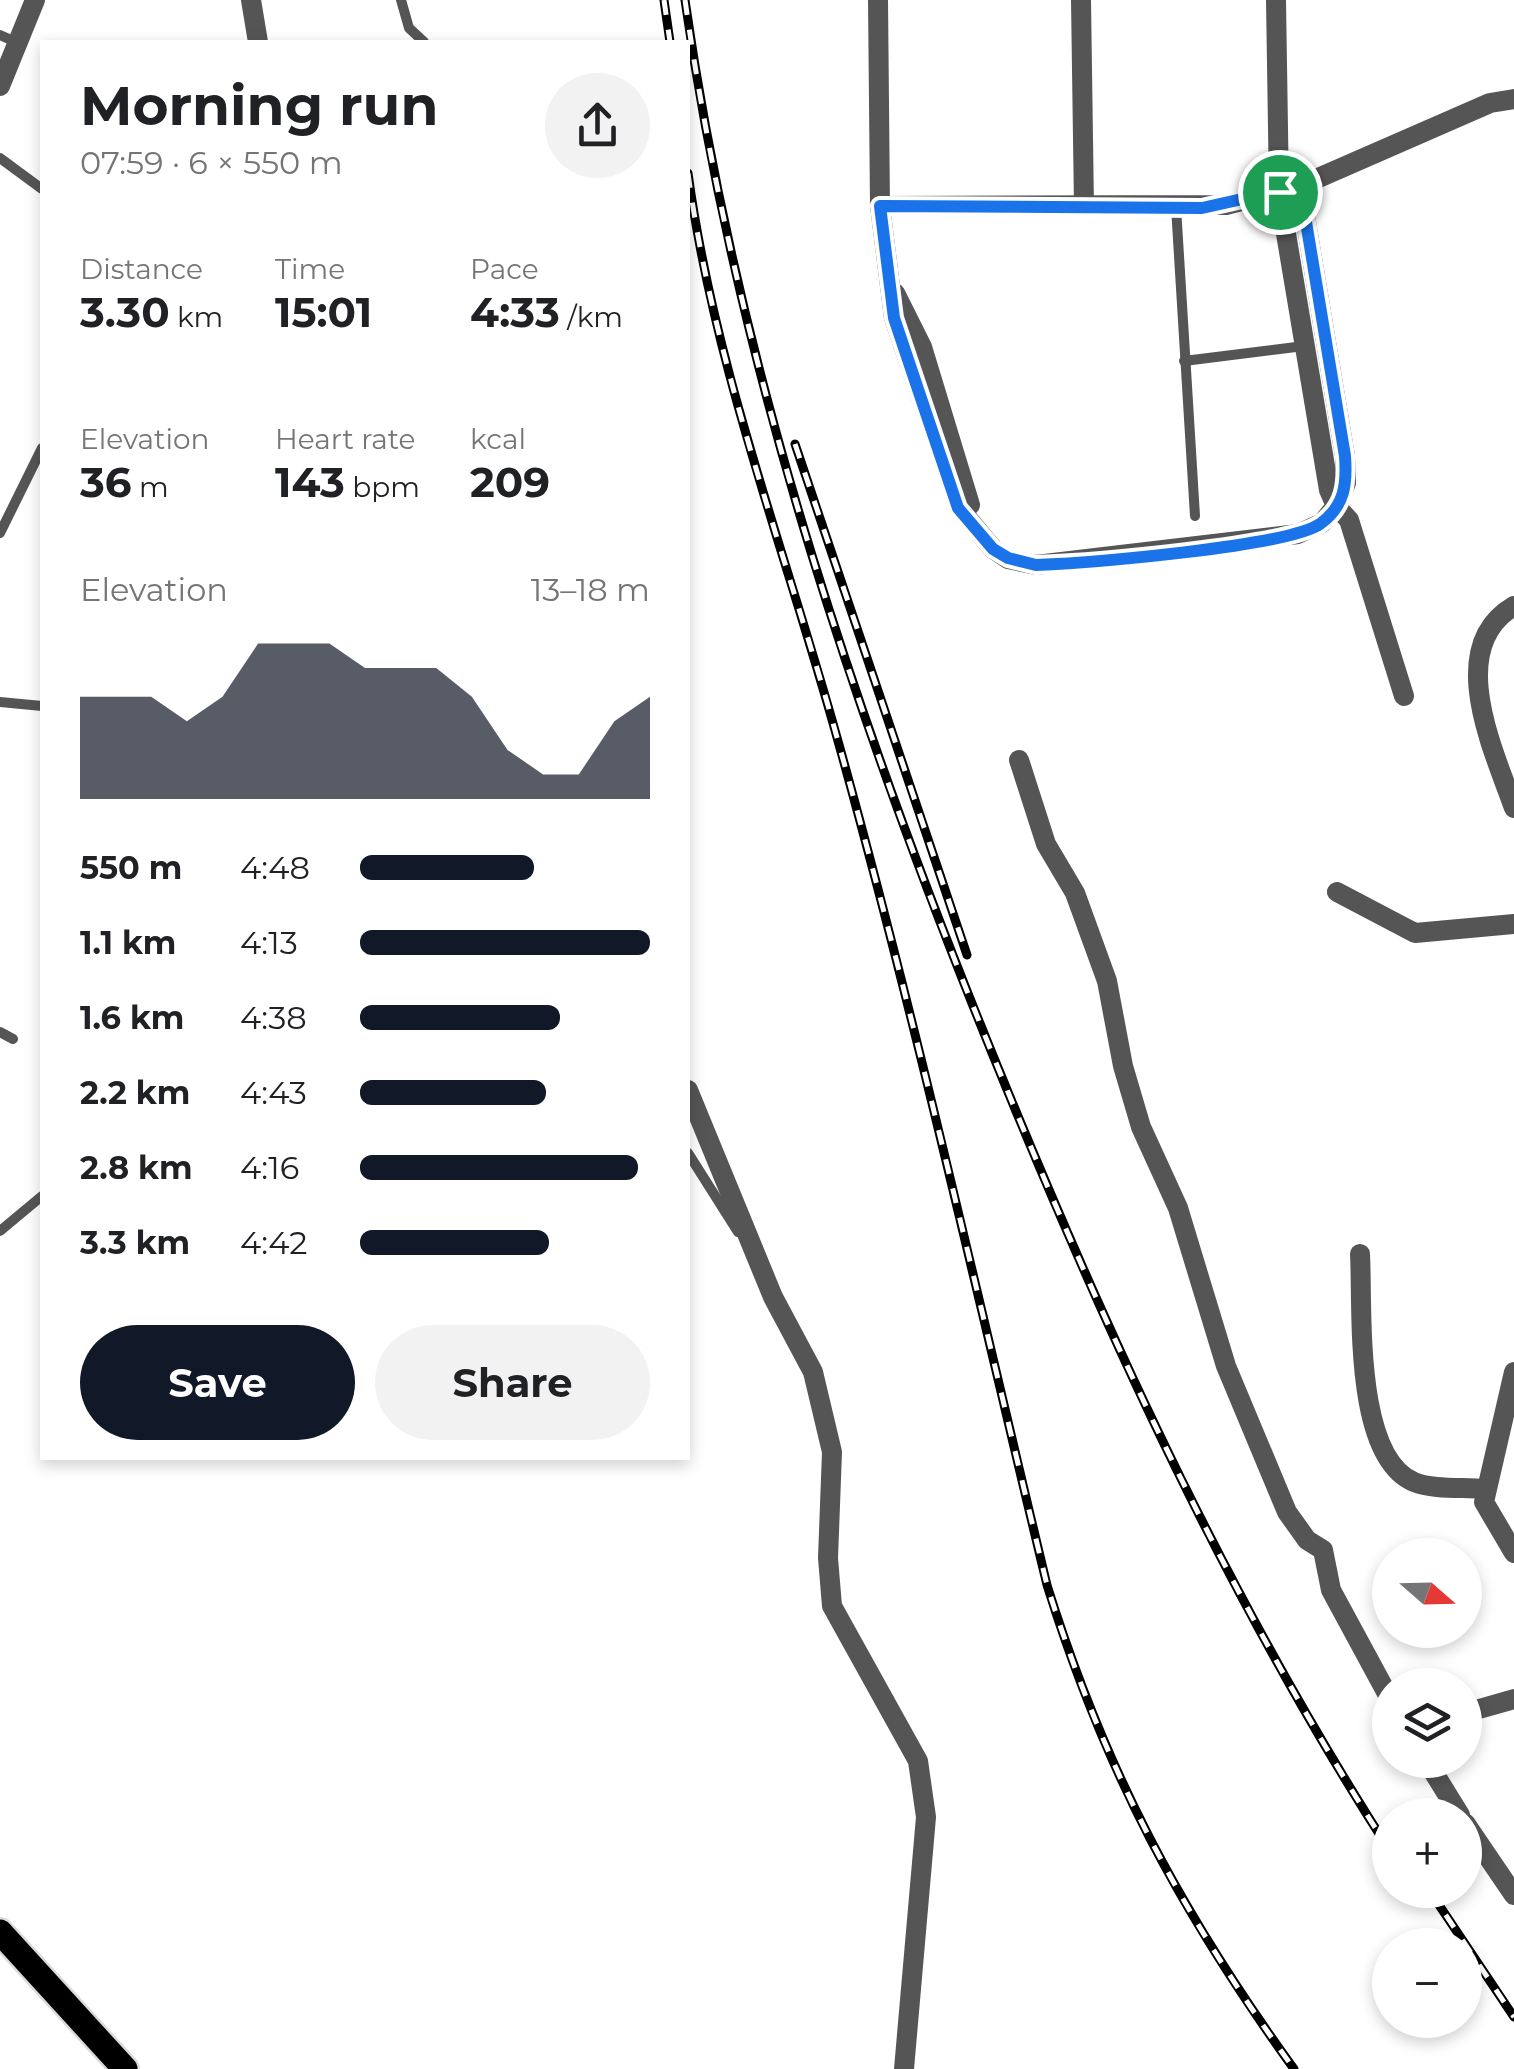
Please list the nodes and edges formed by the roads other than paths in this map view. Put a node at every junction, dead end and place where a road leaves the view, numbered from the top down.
1 (35, 0) edge
2 (251, 0) edge
3 (401, 0) edge
4 (878, 0) edge
5 (1082, 0) edge
6 (1276, 0) edge
7 (9, 39) edge
8 (258, 40) edge
9 (422, 40) edge
10 (0, 86) edge
11 (1514, 99) edge
12 (0, 158) edge
13 (40, 188) edge
14 (1290, 189) junction
15 (880, 206) junction
16 (1176, 207) junction
17 (1084, 208) junction
18 (1305, 346) junction
19 (1184, 361) junction
20 (40, 452) edge
21 (1336, 506) junction
22 (1195, 516) dead end
23 (0, 533) edge
24 (1514, 606) edge
25 (1404, 696) dead end
26 (0, 702) edge
27 (40, 706) edge
28 (1019, 760) dead end
29 (1514, 808) edge
30 (1336, 892) dead end
31 (1514, 924) edge
32 (0, 1032) edge
33 (12, 1038) dead end
34 (690, 1095) edge
35 (690, 1156) edge
36 (40, 1198) edge
37 (0, 1230) edge
38 (1360, 1254) dead end
39 (760, 1267) junction
40 (1514, 1372) edge
41 (1484, 1489) junction
42 (1514, 1554) edge
43 (1374, 1668) edge
44 (1514, 1700) edge
45 (1482, 1708) edge
46 (1482, 1847) edge
47 (1514, 1895) edge
48 (0, 1932) edge
49 (125, 2069) edge
50 (904, 2069) edge

1 - 7 street
2 - 8 street
3 - 9 lane
4 - 15 street
5 - 17 street
6 - 14 street
7 - 10 street
11 - 14 street
12 - 13 lane
14 - 16 street
14 - 18 street
14 - 21 street
15 - 17 street
15 - 21 street
16 - 17 street
16 - 19 lane
18 - 19 lane
18 - 21 street
19 - 22 lane
20 - 23 lane
21 - 25 street
24 - 29 street
26 - 27 lane
28 - 43 street
30 - 31 street
32 - 33 lane
34 - 39 street
35 - 39 lane
36 - 37 lane
38 - 41 street
39 - 50 street
40 - 41 street
41 - 42 street
44 - 45 street
46 - 47 street
48 - 49 main road

